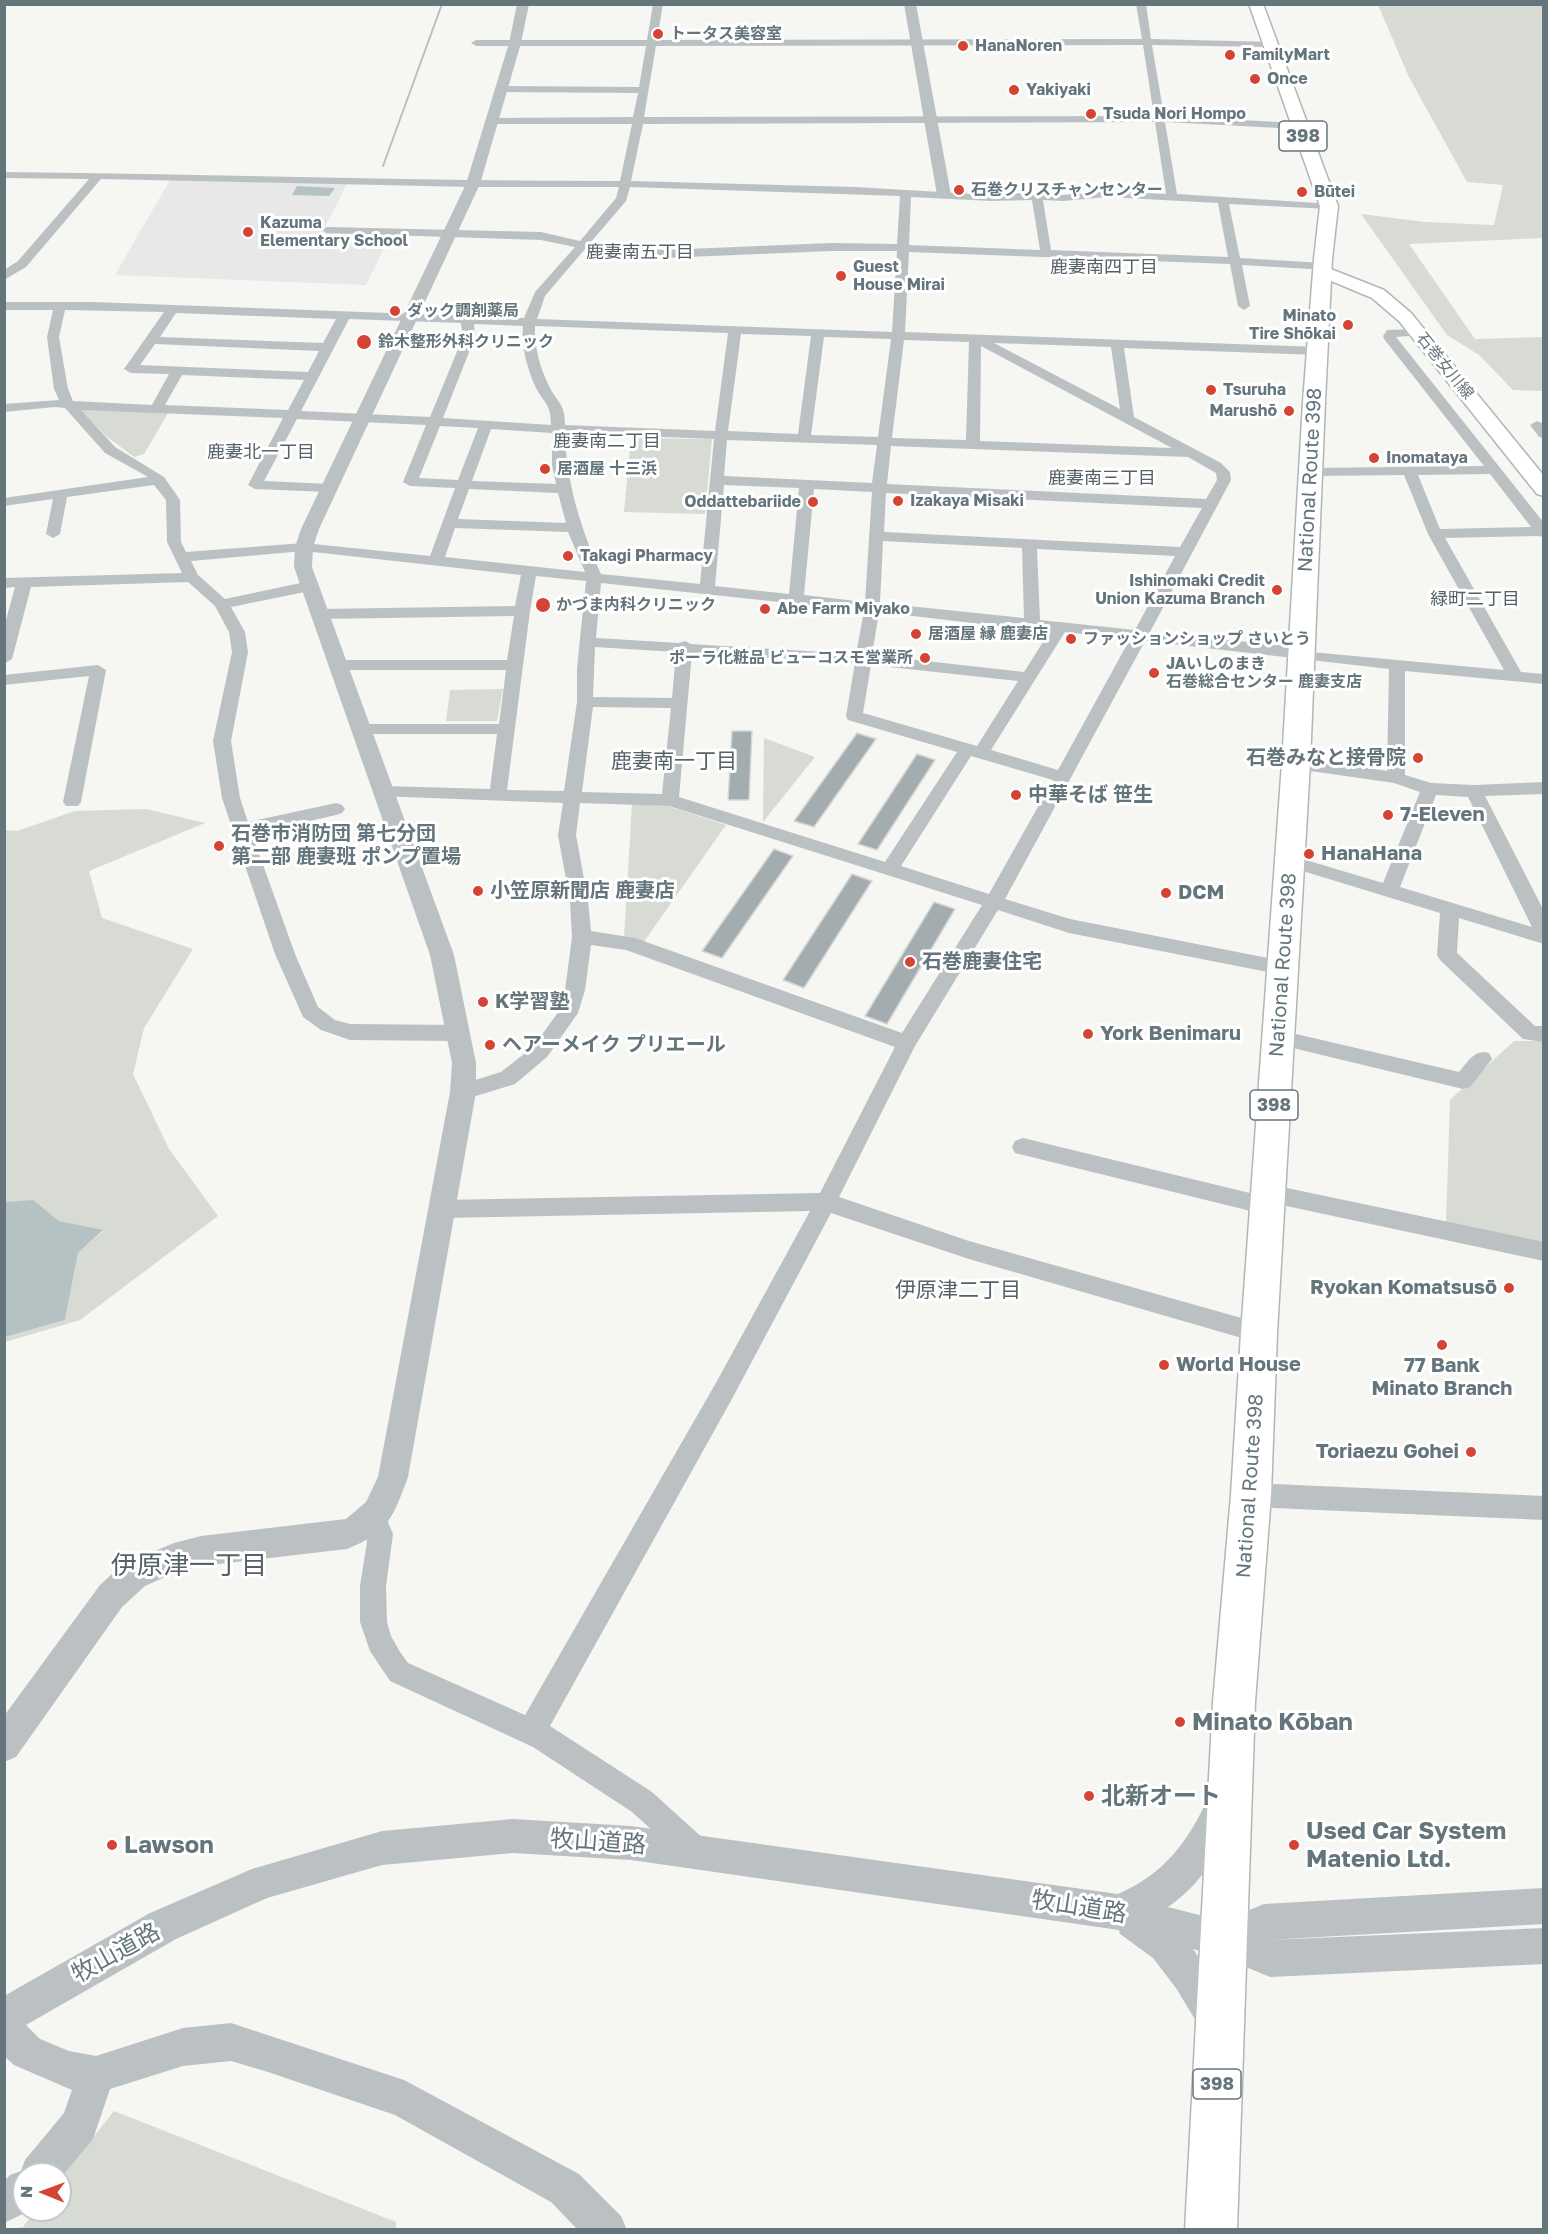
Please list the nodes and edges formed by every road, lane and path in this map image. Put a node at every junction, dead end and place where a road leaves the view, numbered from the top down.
1 (523, 4) edge
2 (658, 4) edge
3 (910, 4) edge
4 (1141, 4) edge
5 (1256, 4) edge
6 (652, 42) junction
7 (917, 42) junction
8 (1146, 42) junction
9 (476, 43) dead end
10 (515, 43) junction
11 (1269, 44) junction
12 (501, 89) junction
13 (644, 90) junction
14 (547, 105) junction
15 (1160, 119) junction
16 (933, 120) junction
17 (491, 121) junction
18 (580, 121) junction
19 (1298, 126) junction
20 (633, 130) junction
21 (577, 134) dead end
22 (4, 175) edge
23 (98, 176) junction
24 (473, 184) junction
25 (626, 184) junction
26 (906, 193) junction
27 (944, 195) junction
28 (1036, 197) junction
29 (1172, 198) junction
30 (1223, 201) junction
31 (1329, 206) junction
32 (327, 230) dead end
33 (450, 233) junction
34 (584, 245) junction
35 (902, 248) junction
36 (1046, 254) junction
37 (1235, 261) junction
38 (4, 276) edge
39 (1323, 277) junction
40 (4, 306) edge
41 (60, 306) junction
42 (1244, 306) dead end
43 (172, 310) junction
44 (344, 316) junction
45 (408, 318) junction
46 (467, 320) junction
47 (529, 323) junction
48 (735, 331) junction
49 (1418, 332) junction
50 (818, 334) junction
51 (898, 336) junction
52 (975, 338) junction
53 (151, 340) junction
54 (1117, 344) junction
55 (327, 347) junction
56 (1318, 351) junction
57 (178, 371) junction
58 (312, 376) junction
59 (68, 404) junction
60 (4, 408) edge
61 (156, 409) junction
62 (292, 415) junction
63 (362, 417) junction
64 (1128, 420) junction
65 (436, 421) junction
66 (486, 424) junction
67 (557, 429) junction
68 (722, 434) junction
69 (804, 438) junction
70 (884, 441) junction
71 (973, 444) junction
72 (1191, 453) junction
73 (1495, 470) junction
74 (1409, 471) junction
75 (1311, 472) junction
76 (159, 480) junction
77 (717, 480) junction
78 (807, 484) junction
79 (464, 485) junction
80 (329, 488) junction
81 (879, 488) junction
82 (564, 489) junction
83 (1544, 490) edge
84 (61, 493) junction
85 (4, 502) edge
86 (1211, 504) junction
87 (450, 523) junction
88 (574, 528) junction
89 (1543, 532) edge
90 (53, 534) dead end
91 (1436, 534) junction
92 (876, 536) junction
93 (1029, 544) junction
94 (304, 547) junction
95 (1184, 552) junction
96 (181, 557) junction
97 (436, 560) junction
98 (530, 570) junction
99 (594, 576) junction
100 (192, 578) junction
101 (4, 583) edge
102 (24, 583) junction
103 (310, 586) junction
104 (707, 589) junction
105 (796, 599) junction
106 (222, 604) junction
107 (872, 608) junction
108 (522, 611) junction
109 (321, 614) junction
110 (1032, 625) junction
111 (1060, 628) junction
112 (1139, 635) junction
113 (588, 642) junction
114 (685, 646) junction
115 (1301, 655) junction
116 (4, 659) edge
117 (863, 659) junction
118 (338, 665) junction
119 (515, 665) junction
120 (1396, 665) junction
121 (1516, 676) junction
122 (1028, 677) junction
123 (1544, 679) edge
124 (4, 680) edge
125 (585, 702) junction
126 (680, 703) junction
127 (360, 729) junction
128 (507, 729) junction
129 (974, 751) junction
130 (1296, 763) junction
131 (1063, 777) junction
132 (1396, 778) junction
133 (1544, 788) edge
134 (1431, 789) junction
135 (1474, 791) junction
136 (383, 792) junction
137 (498, 794) junction
138 (572, 796) junction
139 (670, 800) junction
140 (72, 802) dead end
141 (336, 809) dead end
142 (241, 830) junction
143 (1289, 861) junction
144 (890, 869) junction
145 (1389, 891) junction
146 (993, 903) junction
147 (1450, 909) junction
148 (1544, 931) edge
149 (582, 937) junction
150 (1544, 937) edge
151 (1283, 968) junction
152 (458, 1033) junction
153 (1544, 1034) edge
154 (1279, 1038) junction
155 (908, 1043) junction
156 (1482, 1059) dead end
157 (463, 1092) junction
158 (1023, 1147) dead end
159 (1268, 1199) junction
160 (826, 1202) junction
161 (442, 1209) junction
162 (1544, 1252) edge
163 (1259, 1333) junction
164 (1251, 1495) junction
165 (1544, 1508) edge
166 (374, 1518) junction
167 (531, 1732) junction
168 (8, 1735) edge
169 (1230, 1784) junction
170 (698, 1853) junction
171 (1544, 1906) edge
172 (1119, 1912) junction
173 (1223, 1939) junction
174 (1544, 1946) edge
175 (18, 2009) edge
176 (1219, 2026) junction
177 (4, 2030) edge
178 (96, 2075) junction
179 (49, 2162) edge
180 (607, 2229) edge
181 (1211, 2229) edge

1 - 10 street
2 - 6 street
3 - 7 street
4 - 8 street
5 - 11 highway, National Route 398 / 398
6 - 7 street
6 - 10 street
6 - 13 street
7 - 8 street
7 - 16 street
8 - 11 street
8 - 15 street
9 - 10 street
10 - 12 street
11 - 19 highway, National Route 398 / 398
12 - 14 street
12 - 17 street
13 - 14 street
13 - 20 street
14 - 17 street
14 - 18 street
15 - 16 street
15 - 19 street
15 - 29 street
16 - 20 street
16 - 27 street
17 - 24 street
18 - 20 street
18 - 21 street
19 - 31 highway, National Route 398 / 398
20 - 25 street
22 - 23 street
23 - 24 street
23 - 38 street
24 - 25 street
24 - 33 street
25 - 26 street
25 - 34 street
26 - 27 street
26 - 35 street
27 - 28 street
28 - 29 street
28 - 36 street
29 - 30 street
30 - 31 street
30 - 37 street
31 - 39 highway, National Route 398 / 398
32 - 33 street
33 - 34 street
33 - 45 street
34 - 35 street
34 - 47 street
35 - 36 street
35 - 51 street
36 - 37 street
37 - 39 street
37 - 42 street
39 - 49 main road, 石巻女川線
39 - 56 highway, National Route 398 / 398
40 - 41 street
41 - 43 street
41 - 59 street
43 - 44 street
43 - 53 street
44 - 45 street
44 - 55 street
45 - 46 street
45 - 63 street
46 - 47 street
46 - 65 street
47 - 48 street
47 - 67 street
48 - 50 street
48 - 68 street
49 - 73 street
49 - 83 main road, 石巻女川線
50 - 51 street
50 - 69 street
51 - 52 street
51 - 70 street
52 - 54 street
52 - 64 street
52 - 71 street
53 - 55 street
53 - 57 street
54 - 56 street
54 - 64 street
55 - 58 street
56 - 75 highway, National Route 398 / 398
57 - 58 street
57 - 61 street
58 - 62 street
59 - 60 street
59 - 61 street
59 - 76 street
61 - 62 street
62 - 63 street
62 - 80 street
63 - 65 street
63 - 80 street
64 - 72 street
65 - 66 street
65 - 79 street
66 - 67 street
66 - 79 street
67 - 68 street
67 - 82 street
68 - 69 street
68 - 77 street
69 - 70 street
70 - 71 street
70 - 81 street
71 - 72 street
72 - 86 street
73 - 74 street
73 - 89 street
74 - 75 street
74 - 91 street
75 - 115 highway, National Route 398 / 398
76 - 84 street
76 - 96 street
77 - 78 street
77 - 104 street
78 - 81 street
78 - 105 street
79 - 82 street
79 - 87 street
80 - 94 street
81 - 86 street
81 - 92 street
82 - 88 street
84 - 85 street
84 - 90 street
86 - 95 street
87 - 88 street
87 - 97 street
88 - 99 street
89 - 91 street
91 - 121 street
92 - 93 street
92 - 107 street
93 - 95 street
93 - 110 street
94 - 96 street
94 - 97 street
94 - 103 street
95 - 112 street
96 - 100 street
97 - 98 street
98 - 99 street
98 - 108 street
99 - 104 street
99 - 113 street
100 - 102 street
100 - 106 street
101 - 102 street
102 - 116 street
103 - 106 street
103 - 109 street
104 - 105 street
105 - 107 street
106 - 142 street
107 - 110 street
107 - 117 street
108 - 109 street
108 - 119 street
109 - 118 street
110 - 111 street
111 - 112 street
111 - 122 street
112 - 115 street
112 - 131 street
113 - 114 street
113 - 125 street
114 - 117 street
114 - 126 street
115 - 120 street
115 - 130 highway, National Route 398 / 398
117 - 122 street
117 - 129 street
118 - 119 street
118 - 127 street
119 - 128 street
120 - 121 street
120 - 132 street
121 - 123 street
122 - 129 street
124 - 140 street
125 - 126 street
125 - 138 street
126 - 139 street
127 - 128 street
127 - 136 street
128 - 137 street
129 - 131 street
129 - 144 street
130 - 132 street
130 - 143 highway, National Route 398 / 398
131 - 146 street
132 - 134 street
133 - 135 street
134 - 135 street
134 - 145 street
135 - 148 street
136 - 137 street
136 - 152 street
137 - 138 street
138 - 139 street
138 - 149 street
139 - 144 street
141 - 142 street
142 - 152 street
143 - 145 street
143 - 151 highway, National Route 398 / 398
144 - 146 street
145 - 147 street
146 - 151 street
146 - 155 street
147 - 150 street
147 - 153 street
149 - 155 street
149 - 157 street
151 - 154 highway, National Route 398 / 398
152 - 157 street
154 - 156 street
154 - 159 highway, National Route 398 / 398
155 - 160 street
157 - 161 street
158 - 159 street
159 - 162 street
159 - 163 highway, National Route 398 / 398
160 - 161 street
160 - 163 street
160 - 167 street
161 - 166 street
163 - 164 highway, National Route 398 / 398
164 - 165 street
164 - 169 highway, National Route 398 / 398
166 - 167 street
166 - 168 street
167 - 170 street
169 - 172 street
169 - 173 highway, National Route 398 / 398
170 - 172 street, 牧山道路
170 - 175 street, 牧山道路
171 - 173 street
172 - 173 street, 牧山道路
172 - 176 street
173 - 174 street, 牧山道路
173 - 176 highway, 398
176 - 181 highway, 398
177 - 178 street
178 - 179 street
178 - 180 street

